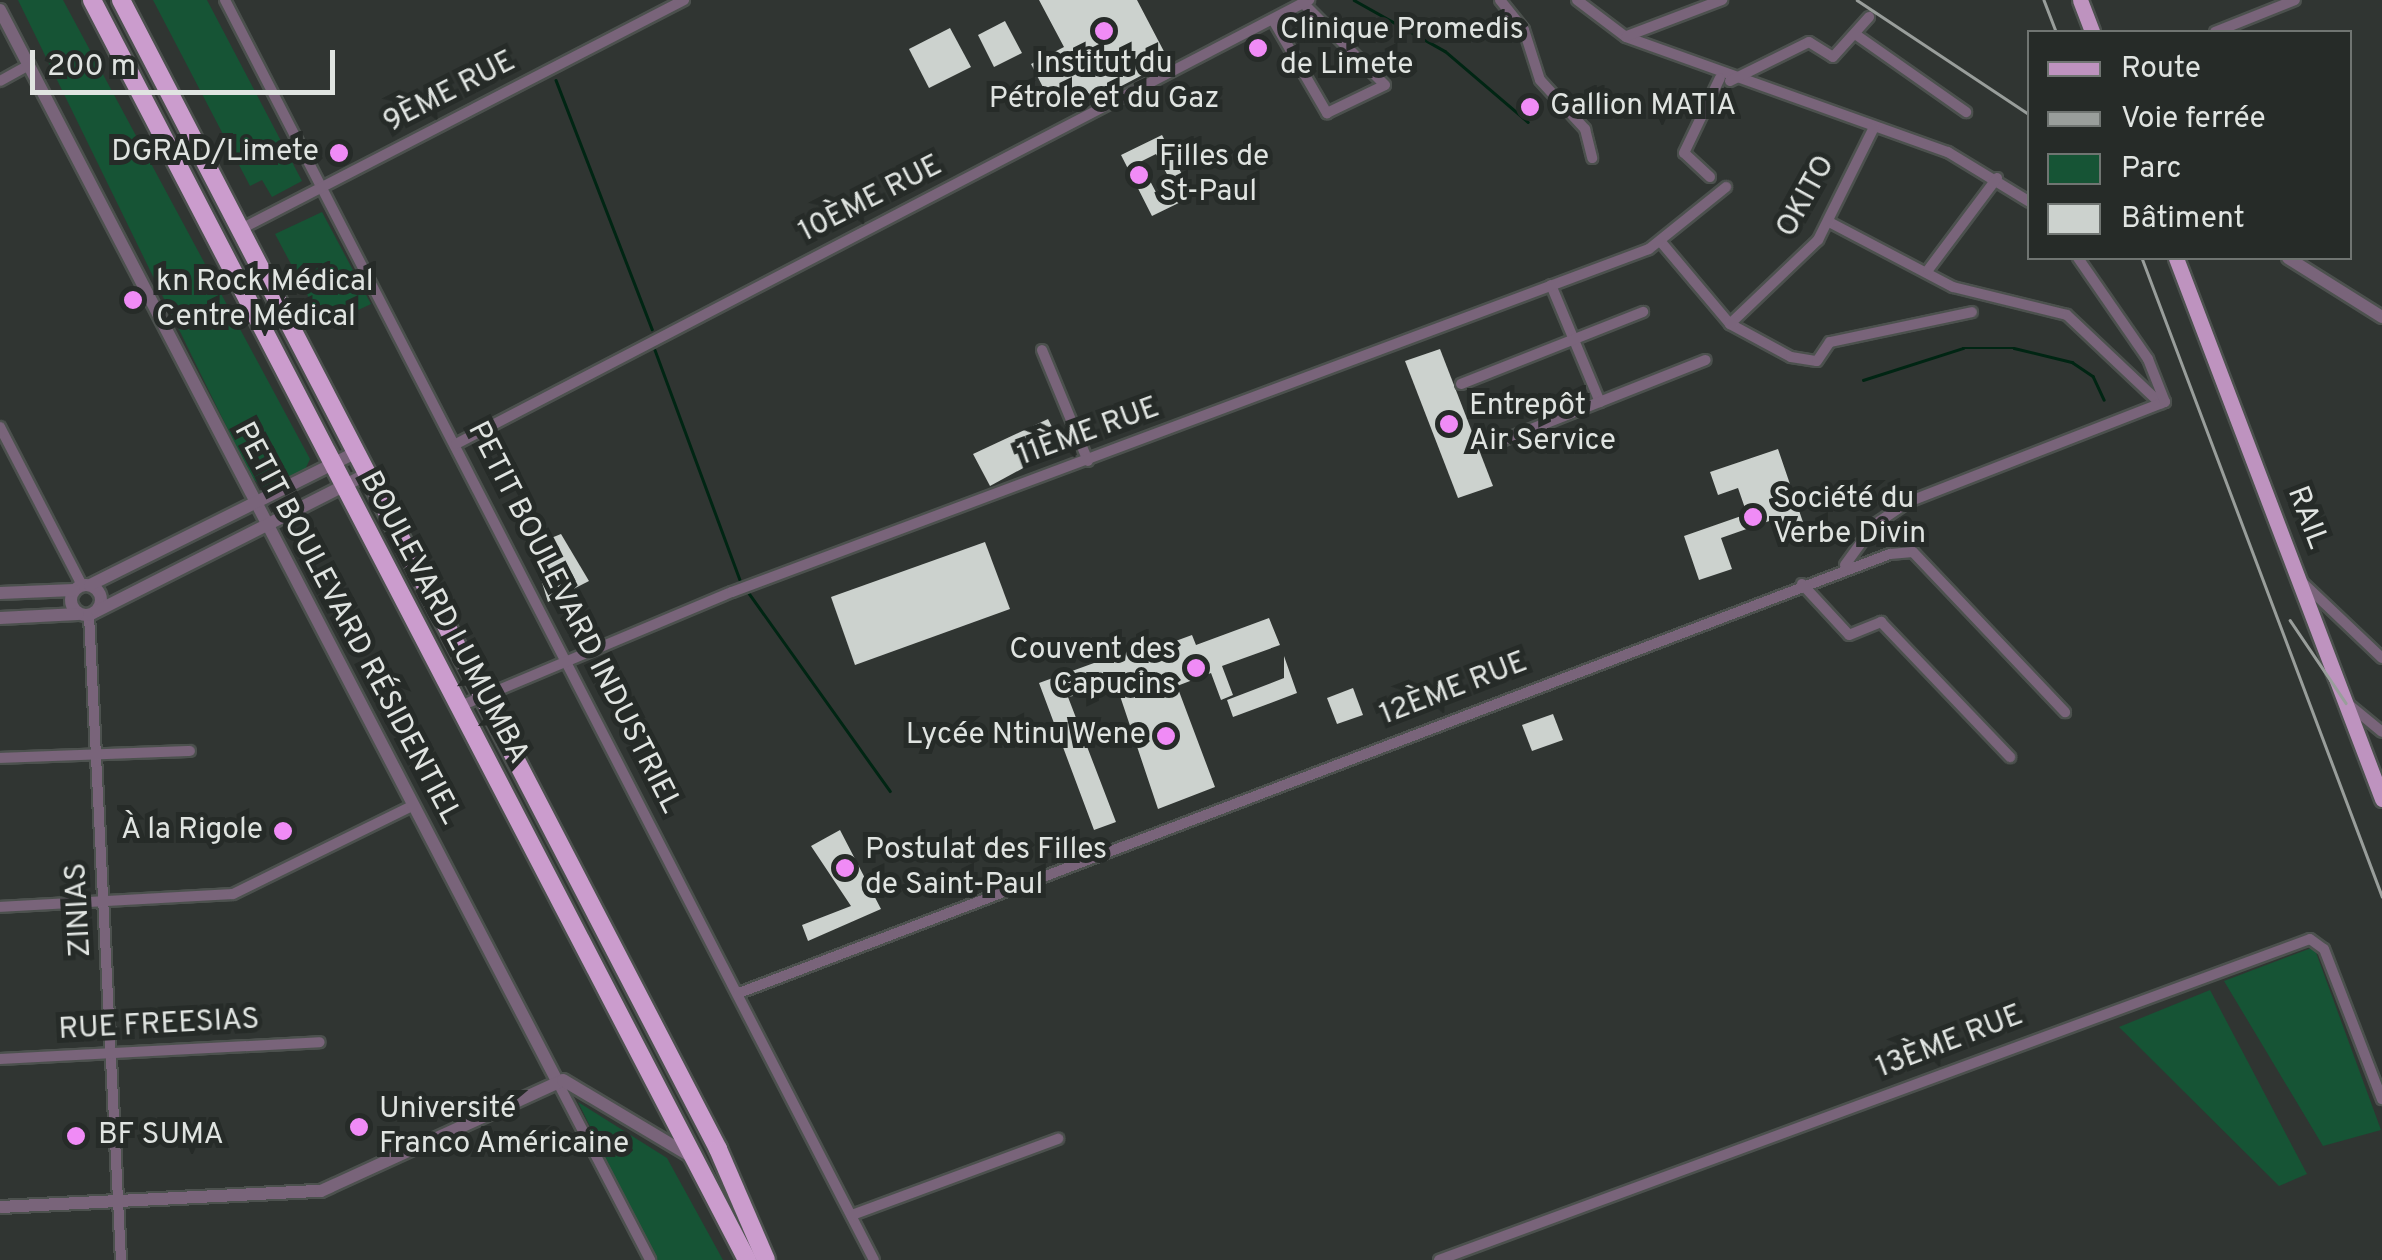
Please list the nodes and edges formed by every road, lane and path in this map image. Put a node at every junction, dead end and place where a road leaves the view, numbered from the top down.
1 (92, 0) edge
2 (120, 0) edge
3 (225, 0) edge
4 (684, 0) edge
5 (1500, 0) edge
6 (1722, 0) edge
7 (2080, 0) edge
8 (2295, 0) edge
9 (1306, 2) edge
10 (1586, 2) edge
11 (0, 10) edge
12 (1870, 17) dead end
13 (1273, 20) junction
14 (2091, 30) edge
15 (2220, 30) edge
16 (1856, 34) junction
17 (1626, 36) junction
18 (29, 66) junction
19 (1725, 79) junction
20 (0, 81) edge
21 (1966, 112) dead end
22 (1874, 127) junction
23 (1592, 158) dead end
24 (1710, 177) dead end
25 (1997, 178) junction
26 (1726, 187) dead end
27 (320, 188) junction
28 (2027, 200) edge
29 (1829, 222) junction
30 (240, 230) junction
31 (1661, 242) junction
32 (2079, 260) edge
33 (2181, 260) edge
34 (2291, 260) edge
35 (1928, 270) junction
36 (1551, 285) junction
37 (1642, 312) dead end
38 (1972, 312) dead end
39 (2382, 316) edge
40 (1730, 324) junction
41 (1573, 338) junction
42 (1042, 350) dead end
43 (1706, 360) dead end
44 (1461, 384) dead end
45 (1600, 402) junction
46 (2163, 403) junction
47 (2, 434) edge
48 (1501, 442) dead end
49 (456, 444) junction
50 (355, 453) junction
51 (1088, 461) junction
52 (331, 465) junction
53 (367, 474) junction
54 (342, 486) junction
55 (254, 504) junction
56 (267, 526) junction
57 (1845, 566) junction
58 (2300, 580) junction
59 (1802, 584) junction
60 (82, 586) junction
61 (0, 593) edge
62 (88, 614) junction
63 (0, 618) edge
64 (565, 658) junction
65 (2382, 658) edge
66 (480, 694) junction
67 (2346, 703) junction
68 (458, 707) junction
69 (2064, 712) dead end
70 (2382, 732) edge
71 (190, 751) dead end
72 (97, 755) junction
73 (2010, 757) dead end
74 (0, 758) edge
75 (2382, 799) edge
76 (412, 806) junction
77 (104, 904) junction
78 (0, 907) edge
79 (739, 993) junction
80 (320, 1042) dead end
81 (113, 1054) junction
82 (0, 1059) edge
83 (557, 1081) junction
84 (2382, 1099) edge
85 (1058, 1138) dead end
86 (694, 1158) junction
87 (118, 1203) junction
88 (0, 1207) edge
89 (852, 1215) junction
90 (121, 1260) edge
91 (650, 1260) edge
92 (747, 1260) edge
93 (766, 1260) edge
94 (874, 1260) edge
95 (1439, 1260) edge

1 - 52 highway, BOULEVARD LUMUMBA
2 - 30 highway, BOULEVARD LUMUMBA
3 - 27 street, PETIT BOULEVARD INDUSTRIEL
4 - 27 street, 9ÈME RUE
5 - 23 street
6 - 17 street
7 - 14 main road
8 - 15 street
9 - 13 street, 10ÈME RUE
9 - 13 street
10 - 17 street
11 - 18 street, PETIT BOULEVARD RÉSIDENTIEL
12 - 16 street
13 - 49 street, 10ÈME RUE
16 - 19 street
16 - 21 street
17 - 19 street
18 - 20 street
18 - 55 street, PETIT BOULEVARD RÉSIDENTIEL
19 - 22 street
19 - 24 street
22 - 25 street
22 - 29 street, OKITO
25 - 28 street
25 - 35 street
26 - 31 street, 11ÈME RUE
27 - 30 street, 9ÈME RUE
27 - 49 street, PETIT BOULEVARD INDUSTRIEL
29 - 35 street
29 - 40 street, OKITO
30 - 50 highway, BOULEVARD LUMUMBA
31 - 36 street, 11ÈME RUE
31 - 40 street
32 - 46 street
33 - 58 main road, RAIL
34 - 39 street
35 - 46 street
36 - 41 street
36 - 51 street, 11ÈME RUE
37 - 41 street
38 - 40 street
41 - 44 street
41 - 45 street
42 - 51 street
43 - 45 street
45 - 48 street
46 - 57 street
47 - 60 street
49 - 64 street, PETIT BOULEVARD INDUSTRIEL
50 - 52 street
50 - 53 highway, BOULEVARD LUMUMBA
51 - 64 street, 11ÈME RUE
52 - 54 highway, BOULEVARD LUMUMBA
52 - 55 street
53 - 54 street
53 - 66 highway, BOULEVARD LUMUMBA
54 - 56 street
54 - 68 highway, BOULEVARD LUMUMBA
55 - 56 street, PETIT BOULEVARD RÉSIDENTIEL
55 - 60 street
56 - 62 street
56 - 76 street, PETIT BOULEVARD RÉSIDENTIEL
57 - 59 street, 12ÈME RUE
57 - 69 street, 12ÈME RUE
58 - 65 street
58 - 67 main road, RAIL
59 - 73 street
59 - 79 street, 12ÈME RUE
60 - 61 street
60 - 62 street
60 - 62 street
62 - 63 street
62 - 72 street, ZINIAS
64 - 66 street, 11ÈME RUE
64 - 79 street, PETIT BOULEVARD INDUSTRIEL
66 - 68 street, 11ÈME RUE
66 - 93 highway, BOULEVARD LUMUMBA
67 - 70 street
67 - 75 main road, RAIL
68 - 86 highway, BOULEVARD LUMUMBA
71 - 72 street
72 - 74 street
72 - 77 street, ZINIAS
76 - 77 street
76 - 83 street, PETIT BOULEVARD RÉSIDENTIEL
77 - 78 street
77 - 81 street, ZINIAS
79 - 89 street, PETIT BOULEVARD INDUSTRIEL
80 - 81 street, RUE FREESIAS
81 - 82 street, RUE FREESIAS
81 - 87 street, ZINIAS
83 - 86 street
83 - 87 street
83 - 91 street, PETIT BOULEVARD RÉSIDENTIEL
84 - 95 street, 13ÈME RUE
85 - 89 street
86 - 92 highway, BOULEVARD LUMUMBA
87 - 88 street
87 - 90 street, ZINIAS
89 - 94 street, PETIT BOULEVARD INDUSTRIEL

